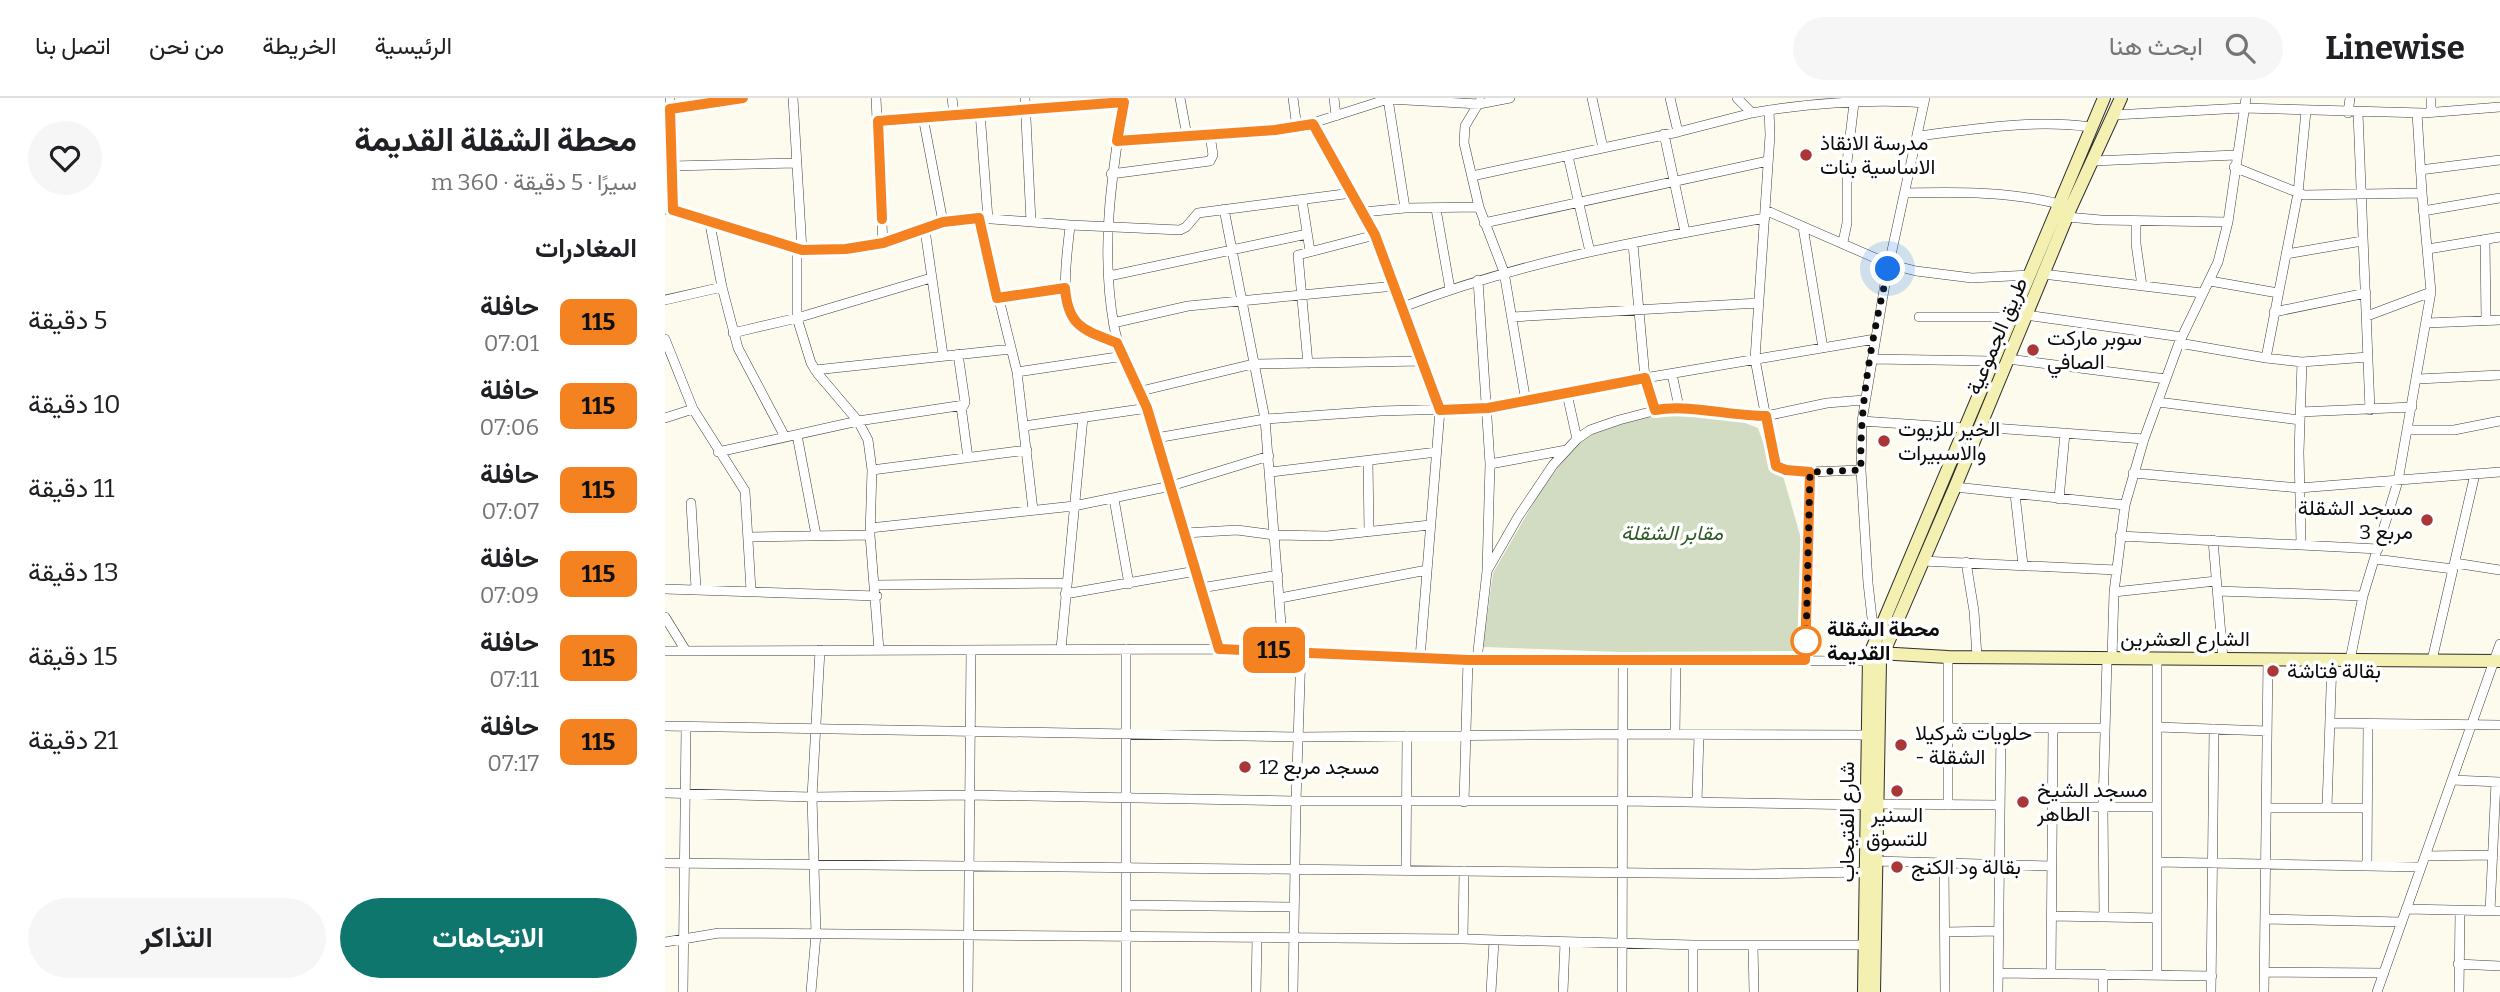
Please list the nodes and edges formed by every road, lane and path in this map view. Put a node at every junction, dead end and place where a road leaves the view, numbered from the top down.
1 (670, 98) edge
2 (743, 98) edge
3 (793, 98) edge
4 (876, 98) edge
5 (952, 98) edge
6 (1025, 98) edge
7 (1180, 98) edge
8 (1293, 98) edge
9 (1334, 98) edge
10 (1510, 98) edge
11 (1592, 98) edge
12 (1669, 98) edge
13 (1737, 98) edge
14 (2104, 98) edge
15 (2121, 98) edge
16 (2246, 98) edge
17 (2350, 98) edge
18 (2431, 98) edge
19 (1394, 99) edge
20 (1124, 100) edge
21 (1481, 101) edge
22 (1848, 101) edge
23 (1924, 101) edge
24 (1069, 102) edge
25 (1779, 103) edge
26 (2500, 107) edge
27 (2243, 108) junction
28 (667, 109) edge
29 (1026, 110) junction
30 (1769, 110) junction
31 (2305, 111) junction
32 (980, 113) junction
33 (1752, 113) junction
34 (2353, 113) junction
35 (2417, 113) junction
36 (2431, 113) junction
37 (954, 114) junction
38 (2114, 115) junction
39 (1336, 116) junction
40 (923, 117) junction
41 (878, 121) junction
42 (1313, 124) junction
43 (2091, 127) junction
44 (1297, 128) junction
45 (1678, 132) junction
46 (1664, 134) junction
47 (1210, 135) junction
48 (1187, 136) junction
49 (1918, 136) junction
50 (1117, 141) junction
51 (1603, 148) junction
52 (2236, 155) junction
53 (1568, 156) junction
54 (2500, 160) edge
55 (1768, 161) junction
56 (2094, 161) junction
57 (796, 163) junction
58 (672, 166) junction
59 (2234, 167) junction
60 (2420, 170) junction
61 (1111, 174) junction
62 (1472, 176) junction
63 (1675, 182) junction
64 (1352, 193) junction
65 (1905, 193) junction
66 (2298, 193) junction
67 (2422, 193) junction
68 (2361, 195) junction
69 (2500, 198) edge
70 (1302, 200) junction
71 (1578, 202) junction
72 (1479, 207) junction
73 (1405, 208) junction
74 (1224, 209) junction
75 (1436, 209) junction
76 (2066, 209) junction
77 (669, 210) edge
78 (2423, 211) junction
79 (1364, 212) junction
80 (1765, 214) junction
81 (984, 218) junction
82 (709, 219) junction
83 (2136, 221) junction
84 (943, 222) junction
85 (1031, 222) junction
86 (2228, 222) junction
87 (1483, 223) junction
88 (1069, 225) junction
89 (1108, 227) junction
90 (1803, 227) junction
91 (925, 230) junction
92 (1685, 232) junction
93 (1307, 234) junction
94 (1375, 235) junction
95 (2500, 237) edge
96 (2485, 239) junction
97 (2362, 241) junction
98 (1843, 242) junction
99 (883, 243) junction
100 (1633, 243) junction
101 (1231, 249) junction
102 (2428, 249) junction
103 (799, 250) junction
104 (1310, 251) junction
105 (1590, 252) junction
106 (2285, 254) junction
107 (1889, 264) junction
108 (1504, 272) junction
109 (2037, 275) junction
110 (1109, 276) junction
111 (931, 278) junction
112 (1479, 280) junction
113 (2210, 281) junction
114 (722, 286) junction
115 (1395, 286) junction
116 (2142, 286) junction
117 (1065, 288) junction
118 (1450, 289) junction
119 (2431, 292) junction
120 (2202, 293) junction
121 (2277, 293) junction
122 (2365, 293) junction
123 (1303, 295) junction
124 (997, 298) junction
125 (1241, 299) junction
126 (665, 300) edge
127 (1759, 303) junction
128 (1403, 307) junction
129 (1638, 308) junction
130 (2274, 312) junction
131 (2026, 315) junction
132 (2367, 316) junction
133 (1512, 317) junction
134 (1919, 317) dead end
135 (2011, 317) junction
136 (797, 318) junction
137 (2486, 320) junction
138 (2500, 320) edge
139 (1113, 323) junction
140 (2427, 323) junction
141 (733, 333) junction
142 (1875, 339) junction
143 (665, 340) edge
144 (2180, 340) junction
145 (1117, 343) junction
146 (1822, 348) junction
147 (1011, 349) junction
148 (958, 354) junction
149 (943, 355) junction
150 (1124, 356) junction
151 (2368, 357) junction
152 (2266, 358) junction
153 (1755, 359) junction
154 (1871, 359) junction
155 (2008, 359) junction
156 (1422, 361) junction
157 (1993, 362) junction
158 (2302, 362) junction
159 (1253, 364) junction
160 (1308, 364) junction
161 (815, 370) junction
162 (1017, 372) junction
163 (1672, 374) junction
164 (2500, 375) edge
165 (1645, 378) junction
166 (2166, 379) junction
167 (2417, 379) junction
168 (1141, 391) junction
169 (1567, 394) junction
170 (1864, 400) junction
171 (1526, 402) junction
172 (2158, 402) junction
173 (961, 406) junction
174 (1679, 407) junction
175 (2412, 407) junction
176 (693, 408) junction
177 (1147, 408) junction
178 (1488, 408) junction
179 (1440, 410) junction
180 (1655, 410) junction
181 (2370, 410) junction
182 (1766, 416) junction
183 (2300, 416) junction
184 (1083, 417) junction
185 (665, 418) edge
186 (1265, 419) junction
187 (859, 421) junction
188 (1861, 421) junction
189 (2500, 421) edge
190 (1024, 426) junction
191 (1979, 427) junction
192 (1964, 428) junction
193 (2409, 430) junction
194 (2065, 433) junction
195 (797, 435) junction
196 (785, 437) junction
197 (1156, 438) junction
198 (1577, 439) junction
199 (2144, 439) junction
200 (1027, 450) junction
201 (1566, 450) junction
202 (718, 452) junction
203 (1437, 452) junction
204 (1269, 456) junction
205 (968, 458) junction
206 (1368, 461) junction
207 (1490, 464) junction
208 (872, 470) junction
209 (1861, 470) junction
210 (1271, 472) junction
211 (1810, 472) junction
212 (2500, 472) edge
213 (2133, 473) junction
214 (2475, 474) junction
215 (2398, 481) junction
216 (1171, 486) junction
217 (1955, 487) junction
218 (2299, 488) junction
219 (2015, 494) junction
220 (1114, 499) junction
221 (2059, 499) junction
222 (691, 503) dead end
223 (2125, 505) junction
224 (1075, 506) junction
225 (1033, 510) junction
226 (1430, 525) junction
227 (870, 531) junction
228 (1369, 532) junction
229 (1185, 533) junction
230 (816, 535) junction
231 (1275, 535) junction
232 (2120, 536) junction
233 (749, 537) junction
234 (2213, 540) junction
235 (2301, 544) junction
236 (2378, 549) junction
237 (2375, 559) junction
238 (1922, 561) junction
239 (1966, 562) junction
240 (2023, 565) junction
241 (2454, 566) junction
242 (1427, 570) junction
243 (2116, 570) junction
244 (2500, 570) edge
245 (1196, 571) junction
246 (1487, 571) junction
247 (1278, 575) junction
248 (1066, 583) junction
249 (1129, 584) junction
250 (875, 586) junction
251 (2216, 586) junction
252 (1904, 587) junction
253 (1201, 588) junction
254 (665, 589) edge
255 (696, 589) junction
256 (751, 590) junction
257 (2114, 592) junction
258 (1065, 594) junction
259 (877, 596) junction
260 (2364, 596) junction
261 (1280, 598) junction
262 (665, 617) edge
263 (1884, 635) junction
264 (2500, 644) edge
265 (1062, 649) junction
266 (1126, 649) junction
267 (1219, 649) junction
268 (686, 650) junction
269 (820, 650) junction
270 (879, 650) junction
271 (971, 650) junction
272 (1283, 650) junction
273 (665, 651) edge
274 (1301, 651) junction
275 (1875, 657) junction
276 (1948, 657) junction
277 (1977, 657) junction
278 (1420, 658) junction
279 (2109, 658) junction
280 (2157, 658) junction
281 (1623, 659) junction
282 (1676, 659) junction
283 (2223, 659) junction
284 (2268, 659) junction
285 (1473, 660) junction
286 (1805, 660) junction
287 (2332, 660) junction
288 (2350, 660) junction
289 (2432, 660) junction
290 (2497, 661) edge
291 (2330, 723) junction
292 (2368, 724) junction
293 (2471, 725) junction
294 (2500, 725) edge
295 (665, 726) edge
296 (686, 727) junction
297 (2157, 727) junction
298 (1949, 728) junction
299 (2001, 728) junction
300 (2053, 728) junction
301 (2105, 728) junction
302 (815, 729) junction
303 (2214, 729) junction
304 (970, 731) junction
305 (2267, 731) junction
306 (1128, 734) junction
307 (1622, 734) junction
308 (1675, 734) junction
309 (1699, 735) junction
310 (1867, 735) junction
311 (1407, 736) junction
312 (1466, 736) junction
313 (1298, 737) junction
314 (2452, 780) junction
315 (2498, 782) edge
316 (665, 793) edge
317 (686, 793) junction
318 (969, 795) junction
319 (813, 797) junction
320 (1127, 799) junction
321 (1408, 801) junction
322 (1622, 801) junction
323 (1296, 802) junction
324 (1464, 802) junction
325 (1697, 802) junction
326 (1871, 804) junction
327 (1948, 805) junction
328 (2000, 805) junction
329 (2053, 807) junction
330 (2157, 807) junction
331 (2327, 807) junction
332 (2103, 808) junction
333 (2266, 808) junction
334 (2367, 808) junction
335 (2493, 855) junction
336 (2425, 856) junction
337 (1875, 861) junction
338 (684, 862) junction
339 (2157, 862) junction
340 (665, 863) edge
341 (1944, 863) junction
342 (2000, 864) junction
343 (2213, 864) junction
344 (814, 865) junction
345 (2266, 865) junction
346 (2052, 866) junction
347 (2367, 866) junction
348 (969, 867) junction
349 (2421, 867) junction
350 (1126, 868) junction
351 (1295, 869) junction
352 (1406, 870) junction
353 (1464, 871) junction
354 (1866, 872) junction
355 (1622, 873) junction
356 (1126, 905) junction
357 (1294, 907) junction
358 (2406, 909) junction
359 (2460, 911) junction
360 (2495, 911) edge
361 (2052, 916) junction
362 (2104, 916) junction
363 (2157, 918) junction
364 (2265, 919) junction
365 (2402, 922) junction
366 (1945, 932) junction
367 (1999, 932) junction
368 (816, 934) junction
369 (969, 936) junction
370 (1126, 937) junction
371 (1257, 938) junction
372 (683, 939) junction
373 (1294, 939) junction
374 (1463, 939) junction
375 (1494, 941) junction
376 (665, 942) edge
377 (1565, 942) junction
378 (1622, 944) junction
379 (1693, 945) junction
380 (1753, 945) junction
381 (1865, 945) junction
382 (2458, 964) junction
383 (2500, 965) edge
384 (2265, 972) junction
385 (1998, 973) junction
386 (2384, 973) junction
387 (2051, 974) junction
388 (2103, 974) junction
389 (2157, 975) junction
390 (2211, 976) junction
391 (683, 992) edge
392 (811, 992) edge
393 (968, 992) edge
394 (1126, 992) edge
395 (1256, 992) edge
396 (1293, 992) edge
397 (1491, 992) edge
398 (1563, 992) edge
399 (1622, 992) edge
400 (1693, 992) edge
401 (1754, 992) edge
402 (1864, 992) edge
403 (1874, 992) edge
404 (1945, 992) edge
405 (1998, 992) edge
406 (2103, 992) edge
407 (2211, 992) edge
408 (2265, 992) edge
409 (2377, 992) edge
410 (2459, 992) edge

1 - 28 street
2 - 28 street
3 - 57 street
4 - 41 street
5 - 37 street
6 - 29 street
7 - 48 street
8 - 44 street
9 - 39 street
10 - 21 street
11 - 51 street
12 - 45 street
13 - 33 street
14 - 43 main road, طريق الجموعية
15 - 38 main road, طريق الجموعية
16 - 27 street
17 - 34 street
18 - 36 street
19 - 21 street
19 - 39 street
19 - 73 street
20 - 24 street
20 - 50 street
21 - 62 street
22 - 23 street
22 - 25 street
22 - 98 street
23 - 49 street
24 - 29 street
25 - 30 street
26 - 36 street
27 - 31 street
27 - 38 street
27 - 52 street
28 - 58 street
29 - 32 street
29 - 85 street
30 - 33 street
30 - 55 street
31 - 34 street
31 - 66 street
32 - 37 street
32 - 81 street
33 - 45 street
34 - 35 street
34 - 68 street
35 - 36 street
35 - 60 street
37 - 40 street
38 - 56 main road, طريق الجموعية
39 - 42 street
40 - 41 street
40 - 84 street
41 - 99 street
42 - 44 street
42 - 64 street
43 - 49 street
43 - 76 main road, طريق الجموعية
44 - 47 street
45 - 46 street
46 - 51 street
46 - 63 street
47 - 48 street
47 - 61 street
48 - 50 street
49 - 65 street
50 - 61 street
51 - 53 street
52 - 56 street
52 - 59 street
53 - 62 street
53 - 71 street
54 - 60 street
55 - 63 street
55 - 80 street
56 - 76 main road, طريق الجموعية
57 - 58 street
57 - 103 street
58 - 77 street
59 - 66 street
59 - 86 street
60 - 67 street
61 - 89 street
62 - 72 street
63 - 71 street
63 - 92 street
64 - 70 street
64 - 79 street
65 - 76 street
65 - 107 street
66 - 68 street
66 - 106 street
67 - 68 street
67 - 78 street
68 - 97 street
69 - 78 street
70 - 74 street
70 - 93 street
71 - 87 street
71 - 105 street
72 - 75 street
72 - 87 street
73 - 75 street
73 - 79 street
74 - 89 street
74 - 101 street
75 - 118 street
76 - 83 street
76 - 109 main road, طريق الجموعية
77 - 82 street
78 - 102 street
79 - 94 street
80 - 90 street
80 - 92 street
80 - 127 street
81 - 84 street
81 - 85 street
81 - 124 street
82 - 103 street
82 - 114 street
83 - 86 street
83 - 116 street
84 - 91 street
85 - 88 street
86 - 113 street
87 - 108 street
88 - 89 street
88 - 117 street
89 - 110 street
90 - 98 street
90 - 146 street
91 - 99 street
91 - 111 street
92 - 100 street
93 - 101 street
93 - 104 street
94 - 104 street
94 - 115 street
95 - 96 street
96 - 102 street
96 - 137 street
97 - 106 street
97 - 122 street
98 - 107 street
99 - 103 street
100 - 105 street
100 - 129 street
101 - 110 street
101 - 125 street
102 - 119 street
103 - 136 street
104 - 123 street
105 - 108 street
106 - 121 street
107 - 109 street
107 - 142 street
108 - 112 street
108 - 133 street
109 - 116 street
109 - 131 main road, طريق الجموعية
109 - 135 main road, طريق الجموعية
110 - 139 street
111 - 136 street
111 - 149 street
112 - 118 street
112 - 178 street
113 - 120 street
113 - 121 street
114 - 126 street
114 - 141 street
115 - 123 street
115 - 128 street
116 - 120 street
117 - 124 street
117 - 145 street
118 - 128 street
119 - 132 street
119 - 140 street
120 - 144 street
121 - 130 street
122 - 130 street
122 - 132 street
123 - 125 street
123 - 160 street
124 - 147 street
125 - 139 street
125 - 159 street
127 - 129 street
127 - 153 street
128 - 156 street
129 - 133 street
129 - 165 street
130 - 152 street
131 - 144 street
131 - 155 main road, طريق الجموعية
132 - 151 street
133 - 171 street
134 - 135 street
135 - 157 main road, طريق الجموعية
136 - 141 street
136 - 161 street
137 - 138 street
137 - 140 street
139 - 145 street
140 - 167 street
141 - 196 street
142 - 146 street
142 - 154 street
143 - 176 street
144 - 152 street
144 - 166 street
145 - 150 street
146 - 153 street
147 - 148 street
147 - 162 street
148 - 149 street
148 - 173 street
149 - 161 street
150 - 162 street
150 - 168 street
151 - 158 street
151 - 181 street
152 - 158 street
153 - 163 street
153 - 182 street
154 - 157 street
154 - 170 street
155 - 166 street
155 - 191 main road, طريق الجموعية
156 - 160 street
156 - 179 street
157 - 192 main road, طريق الجموعية
158 - 183 street
159 - 160 street
159 - 168 street
159 - 186 street
161 - 187 street
162 - 190 street
163 - 165 street
163 - 174 street
164 - 167 street
165 - 169 street
165 - 180 street
166 - 172 street
167 - 175 street
168 - 177 street
169 - 171 street
169 - 198 street
170 - 182 street
170 - 188 street
171 - 178 street
172 - 183 street
172 - 199 street
173 - 187 street
173 - 205 street
174 - 180 street
174 - 182 street
175 - 181 street
175 - 193 street
176 - 185 street
176 - 202 street
177 - 184 street
177 - 197 street
178 - 179 street
178 - 207 street
179 - 186 street
179 - 203 street
180 - 198 street
181 - 183 street
182 - 211 street
183 - 218 street
184 - 190 street
184 - 224 street
186 - 197 street
186 - 204 street
187 - 195 street
187 - 208 street
188 - 192 street
188 - 209 street
189 - 193 street
190 - 200 street
191 - 194 street
191 - 217 main road, طريق الجموعية
192 - 252 main road, طريق الجموعية
193 - 215 street
194 - 199 street
194 - 221 street
195 - 196 street
195 - 230 street
196 - 202 street
197 - 216 street
198 - 201 street
199 - 213 street
200 - 205 street
200 - 225 street
201 - 207 street
201 - 246 street
202 - 233 street
203 - 206 street
203 - 226 street
204 - 210 street
204 - 216 street
205 - 208 street
206 - 210 street
206 - 228 street
207 - 246 street
208 - 227 street
209 - 211 street
209 - 263 street
210 - 231 street
211 - 286 street
212 - 214 street
213 - 218 street
213 - 223 street
214 - 215 street
214 - 241 street
215 - 218 street
215 - 236 street
216 - 220 street
216 - 229 street
217 - 219 street
217 - 238 main road, طريق الجموعية
218 - 235 street
219 - 221 street
219 - 240 street
220 - 224 street
220 - 249 street
221 - 223 street
222 - 255 street
223 - 232 street
224 - 225 street
224 - 248 street
225 - 227 street
226 - 228 street
226 - 242 street
227 - 230 street
227 - 250 street
228 - 231 street
229 - 231 street
229 - 245 street
230 - 233 street
231 - 247 street
232 - 234 street
232 - 243 street
233 - 256 street
234 - 235 street
234 - 251 street
235 - 236 street
236 - 237 street
237 - 241 street
237 - 260 street
238 - 239 street
238 - 252 main road, طريق الجموعية
239 - 240 street
239 - 277 street
240 - 243 street
241 - 244 street
241 - 289 street
242 - 261 street
242 - 278 street
243 - 257 street
245 - 249 street
245 - 253 street
246 - 285 street
247 - 253 street
247 - 261 street
248 - 250 street
248 - 258 street
249 - 258 street
250 - 259 street
251 - 257 street
251 - 260 street
251 - 283 street
252 - 263 main road
253 - 267 street
254 - 255 street
255 - 256 street
256 - 259 street
257 - 279 street
258 - 265 street
259 - 270 street
260 - 288 street
261 - 272 street
262 - 268 street
263 - 275 main road
264 - 290 street
265 - 266 street
265 - 271 street
266 - 267 street
266 - 306 street
267 - 272 street
268 - 269 street
268 - 273 street
269 - 270 street
269 - 302 street
270 - 271 street
271 - 304 street
272 - 274 street
274 - 278 street
274 - 313 street
275 - 276 main road, الشارع العشرين
275 - 286 street
275 - 310 main road, شارع الفتيحاب
275 - 326 main road, شارع الفتيحاب
276 - 277 main road, الشارع العشرين
276 - 298 street
277 - 279 main road, الشارع العشرين
278 - 285 street
279 - 280 main road, الشارع العشرين
279 - 301 street
280 - 283 main road, الشارع العشرين
280 - 297 street
281 - 282 street
281 - 285 street
281 - 307 street
282 - 286 street
282 - 308 street
283 - 284 main road, الشارع العشرين
284 - 287 main road, الشارع العشرين
284 - 305 street
285 - 312 street
287 - 288 main road, الشارع العشرين
287 - 291 street
288 - 289 main road, الشارع العشرين
289 - 290 main road, الشارع العشرين
290 - 293 street
291 - 292 street
291 - 331 street
292 - 293 street
292 - 334 street
293 - 294 street
293 - 314 street
295 - 296 street
296 - 302 street
296 - 317 street
297 - 303 street
297 - 330 street
298 - 299 street
298 - 327 street
299 - 300 street
299 - 328 street
300 - 301 street
300 - 329 street
301 - 332 street
302 - 304 street
302 - 319 street
303 - 305 street
303 - 343 street
304 - 306 street
304 - 318 street
305 - 333 street
306 - 313 street
306 - 320 street
307 - 308 street
307 - 312 street
307 - 322 street
308 - 309 street
309 - 310 street
309 - 325 street
310 - 326 main road, شارع الفتيحاب
311 - 312 street
311 - 313 street
311 - 321 street
312 - 324 street
313 - 323 street
314 - 315 street
314 - 336 street
315 - 335 street
316 - 317 street
317 - 319 street
317 - 338 street
318 - 319 street
318 - 320 street
318 - 348 street
319 - 344 street
320 - 323 street
320 - 350 street
321 - 323 street
321 - 324 street
321 - 352 street
322 - 324 street
322 - 325 street
322 - 355 street
323 - 351 street
325 - 326 street
326 - 327 street
326 - 337 main road, شارع الفتيحاب
326 - 354 main road, شارع الفتيحاب
327 - 328 street
328 - 342 street
329 - 332 street
329 - 346 street
330 - 332 street
330 - 339 street
331 - 333 street
331 - 334 street
332 - 362 street
333 - 345 street
334 - 347 street
335 - 336 street
335 - 360 street
336 - 349 street
337 - 341 street
337 - 403 main road, شارع الفتيحاب
338 - 340 street
338 - 344 street
338 - 372 street
339 - 343 street
339 - 363 street
341 - 342 street
341 - 366 street
342 - 346 street
342 - 367 street
343 - 345 street
343 - 390 street
344 - 348 street
344 - 368 street
345 - 347 street
345 - 364 street
346 - 361 street
347 - 349 street
348 - 350 street
348 - 369 street
349 - 358 street
350 - 351 street
350 - 356 street
351 - 352 street
351 - 357 street
352 - 353 street
353 - 355 street
353 - 374 street
354 - 355 street
354 - 381 main road, شارع الفتيحاب
355 - 378 street
356 - 357 street
356 - 370 street
357 - 373 street
358 - 359 street
358 - 365 street
359 - 360 street
359 - 382 street
361 - 362 street
361 - 387 street
362 - 363 street
363 - 389 street
364 - 365 street
364 - 384 street
365 - 386 street
366 - 367 street
366 - 404 street
367 - 385 street
368 - 369 street
368 - 372 street
368 - 392 street
369 - 370 street
369 - 393 street
370 - 371 street
370 - 394 street
371 - 373 street
371 - 395 street
372 - 376 street
372 - 391 street
373 - 374 street
373 - 396 street
374 - 375 street
375 - 377 street
375 - 397 street
377 - 378 street
377 - 398 street
378 - 379 street
378 - 399 street
379 - 380 street
379 - 400 street
380 - 381 street
380 - 401 street
381 - 402 main road, شارع الفتيحاب
382 - 383 street
382 - 410 street
384 - 386 street
384 - 408 street
385 - 387 street
385 - 405 street
386 - 409 street
387 - 388 street
388 - 389 street
388 - 406 street
389 - 390 street
390 - 407 street

